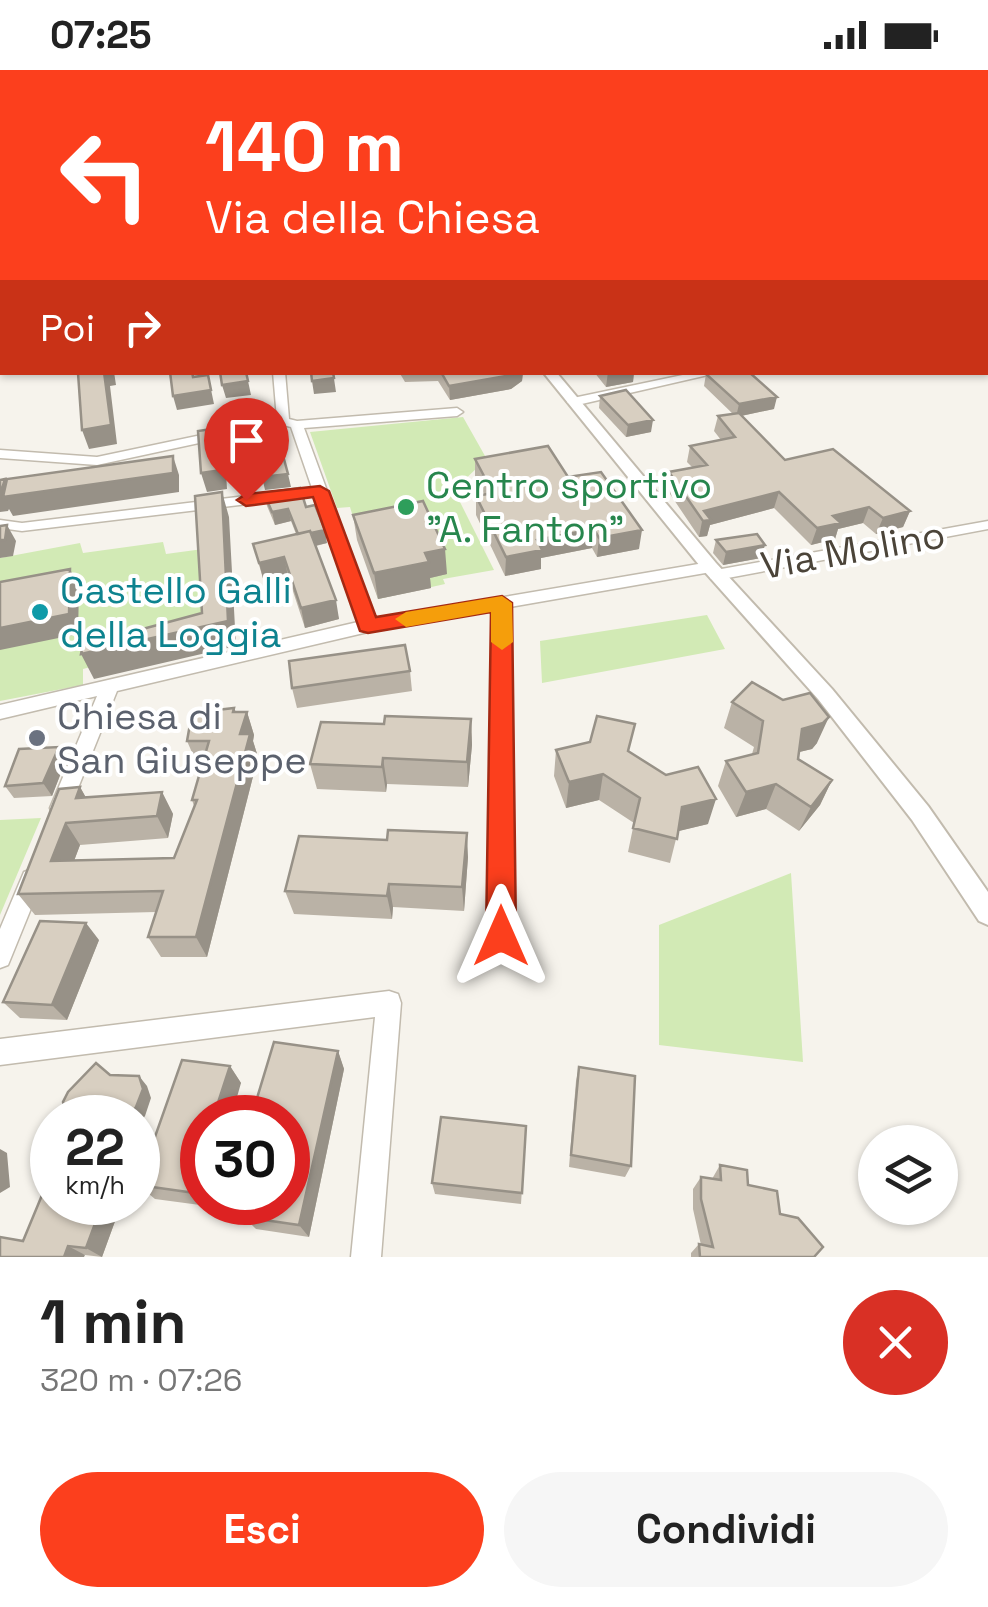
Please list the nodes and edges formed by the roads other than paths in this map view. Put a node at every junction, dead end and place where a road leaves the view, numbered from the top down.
1 (280, 375) edge
2 (551, 375) edge
3 (702, 375) edge
4 (573, 402) junction
5 (457, 412) dead end
6 (290, 423) junction
7 (0, 454) edge
8 (320, 491) junction
9 (0, 524) edge
10 (988, 525) edge
11 (714, 571) junction
12 (502, 603) junction
13 (368, 626) junction
14 (108, 689) junction
15 (0, 712) edge
16 (988, 914) edge
17 (501, 936) dead end
18 (0, 957) edge
19 (0, 1052) edge
20 (366, 1257) edge

1 - 6 street
2 - 4 street
3 - 4 street
4 - 11 street
5 - 6 street
6 - 7 street
6 - 8 street
8 - 9 street
8 - 13 street
10 - 11 street, Via Molino
11 - 12 street, Via Molino
11 - 16 street
12 - 13 street, Via Molino
12 - 17 street
13 - 14 street, Via Molino
14 - 15 street, Via Molino
14 - 18 street
19 - 20 street

